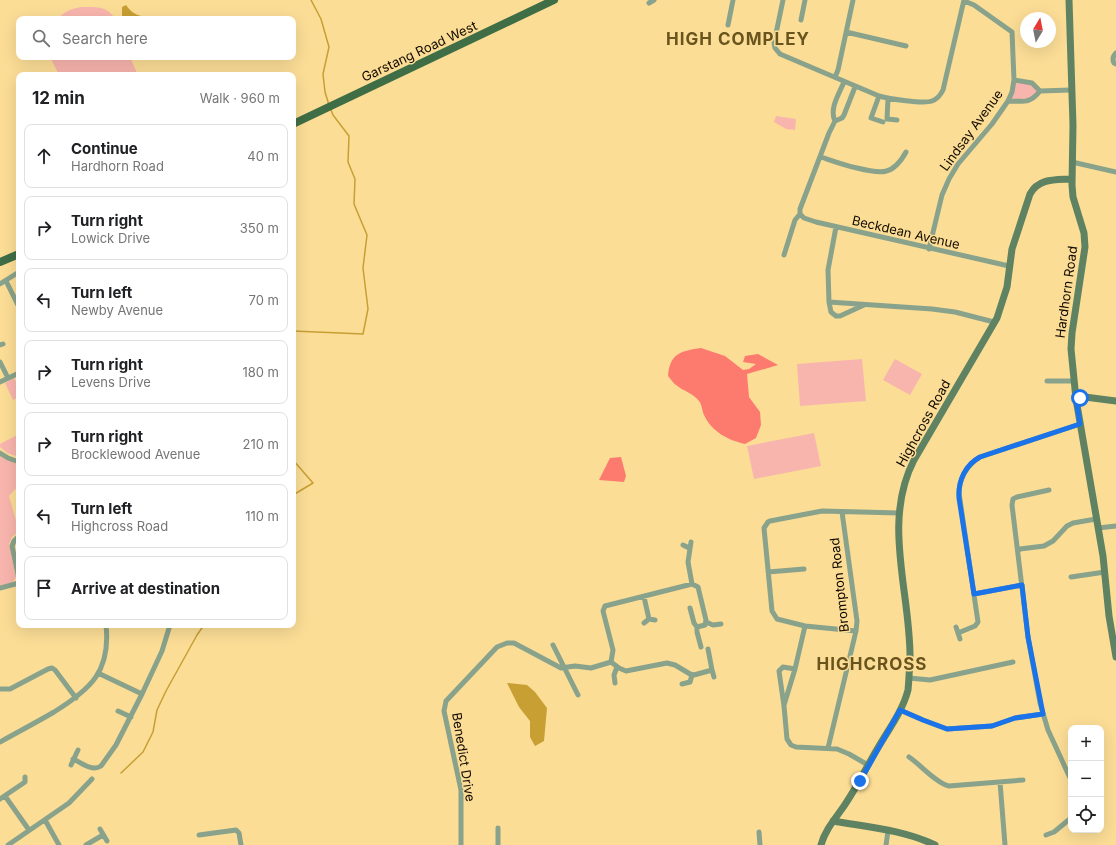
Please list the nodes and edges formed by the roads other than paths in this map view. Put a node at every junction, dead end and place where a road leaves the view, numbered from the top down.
1 (554, 0) edge
2 (733, 0) edge
3 (783, 0) edge
4 (805, 0) edge
5 (853, 0) edge
6 (964, 0) edge
7 (1069, 0) edge
8 (803, 17) dead end
9 (728, 25) dead end
10 (846, 32) junction
11 (906, 46) dead end
12 (1116, 53) edge
13 (1116, 64) edge
14 (835, 77) junction
15 (1014, 80) junction
16 (844, 82) junction
17 (855, 87) junction
18 (1071, 90) junction
19 (1040, 91) junction
20 (879, 96) junction
21 (888, 99) junction
22 (1008, 101) junction
23 (897, 120) dead end
24 (835, 121) junction
25 (883, 122) dead end
26 (296, 123) edge
27 (906, 152) dead end
28 (821, 157) junction
29 (1072, 162) junction
30 (1116, 172) edge
31 (1072, 179) junction
32 (800, 214) junction
33 (836, 227) junction
34 (929, 249) junction
35 (16, 255) edge
36 (784, 255) dead end
37 (0, 262) edge
38 (1010, 266) junction
39 (16, 274) edge
40 (6, 281) junction
41 (0, 284) edge
42 (16, 301) edge
43 (829, 302) junction
44 (864, 304) junction
45 (994, 322) junction
46 (0, 362) edge
47 (16, 374) edge
48 (8, 378) junction
49 (1074, 381) junction
50 (0, 382) edge
51 (1050, 383) dead end
52 (1076, 399) junction
53 (1116, 401) edge
54 (1080, 424) junction
55 (0, 453) edge
56 (16, 461) edge
57 (1049, 490) dead end
58 (1043, 492) junction
59 (1045, 498) dead end
60 (842, 512) junction
61 (899, 513) junction
62 (1096, 519) junction
63 (1116, 526) edge
64 (1098, 528) junction
65 (16, 539) edge
66 (691, 542) dead end
67 (683, 545) dead end
68 (689, 548) junction
69 (1018, 551) junction
70 (16, 565) edge
71 (804, 569) dead end
72 (768, 572) junction
73 (1104, 572) junction
74 (1071, 576) dead end
75 (16, 584) edge
76 (692, 584) junction
77 (1022, 585) junction
78 (0, 588) edge
79 (974, 594) junction
80 (644, 597) junction
81 (690, 608) dead end
82 (706, 622) junction
83 (644, 623) dead end
84 (721, 624) dead end
85 (805, 626) junction
86 (697, 627) junction
87 (956, 627) dead end
88 (106, 628) edge
89 (169, 628) edge
90 (856, 631) junction
91 (553, 645) dead end
92 (700, 647) dead end
93 (708, 649) dead end
94 (1116, 657) edge
95 (611, 662) junction
96 (1013, 662) dead end
97 (617, 667) junction
98 (565, 668) junction
99 (795, 669) junction
100 (712, 670) junction
101 (98, 673) junction
102 (692, 675) junction
103 (714, 677) dead end
104 (909, 678) junction
105 (615, 683) dead end
106 (682, 684) dead end
107 (0, 689) edge
108 (142, 694) junction
109 (578, 695) dead end
110 (76, 698) junction
111 (784, 706) junction
112 (900, 710) junction
113 (118, 711) dead end
114 (1043, 714) junction
115 (131, 717) junction
116 (0, 742) edge
117 (828, 748) junction
118 (78, 750) dead end
119 (909, 757) dead end
120 (73, 759) junction
121 (71, 765) dead end
122 (868, 765) junction
123 (1068, 773) edge
124 (92, 779) dead end
125 (1023, 780) dead end
126 (27, 781) dead end
127 (1000, 782) junction
128 (2, 797) edge
129 (45, 820) junction
130 (1068, 820) edge
131 (833, 821) junction
132 (498, 828) dead end
133 (100, 829) dead end
134 (29, 830) junction
135 (888, 831) junction
136 (759, 832) dead end
137 (103, 835) junction
138 (199, 835) dead end
139 (1046, 835) dead end
140 (107, 841) dead end
141 (8, 845) edge
142 (59, 845) edge
143 (86, 845) edge
144 (241, 845) edge
145 (461, 845) edge
146 (498, 845) edge
147 (760, 845) edge
148 (820, 845) edge
149 (886, 845) edge
150 (935, 845) edge
151 (1005, 845) edge

1 - 26 main road, Garstang Road West
2 - 9 street
3 - 14 street
4 - 8 street
5 - 10 street
6 - 15 street, Lindsay Avenue
6 - 21 street
7 - 18 street, Hardhorn Road
10 - 11 street
10 - 14 street
12 - 13 street
14 - 16 street
15 - 19 street
15 - 22 street, Lindsay Avenue
16 - 17 street
16 - 24 street
17 - 20 street
17 - 24 street
18 - 19 street
18 - 29 street, Hardhorn Road
19 - 22 street
20 - 21 street
20 - 25 street
21 - 23 street
22 - 34 street, Lindsay Avenue
24 - 28 street
27 - 28 street
28 - 32 street
29 - 30 street
29 - 31 street, Hardhorn Road
31 - 38 street, Highcross Road
31 - 49 street, Hardhorn Road
32 - 33 street, Beckdean Avenue
32 - 36 street
33 - 34 street, Beckdean Avenue
33 - 43 street
34 - 38 street, Beckdean Avenue
35 - 37 main road
38 - 45 street, Highcross Road
39 - 40 street
40 - 41 street
40 - 42 street
43 - 44 street
43 - 44 street
44 - 45 street
45 - 61 street, Highcross Road
46 - 48 street
47 - 48 street
48 - 50 street
49 - 51 street
49 - 52 street, Hardhorn Road
52 - 53 street
52 - 54 street, Hardhorn Road
54 - 62 street, Hardhorn Road
54 - 79 street
55 - 56 street
57 - 58 street
58 - 59 street
58 - 69 street
60 - 61 street
60 - 72 street
60 - 90 street, Brompton Road
61 - 104 street, Highcross Road
62 - 64 street, Hardhorn Road
62 - 69 street
63 - 64 street
64 - 73 street, Hardhorn Road
65 - 70 street
66 - 68 street
67 - 68 street
68 - 76 street
69 - 77 street
71 - 72 street
72 - 85 street
73 - 74 street
73 - 94 street, Hardhorn Road
75 - 78 street
76 - 80 street
76 - 82 street
77 - 79 street
77 - 114 street
79 - 87 street
80 - 83 street
80 - 95 street
81 - 86 street
82 - 84 street
82 - 86 street
85 - 90 street
85 - 99 street
86 - 92 street
88 - 101 street
89 - 108 street
90 - 117 street, Brompton Road
91 - 98 street
93 - 100 street
95 - 97 street
95 - 98 street, Benedict Drive
96 - 104 street
97 - 102 street
97 - 105 street
98 - 109 street
98 - 145 street, Benedict Drive
99 - 111 street
99 - 111 street
100 - 102 street
100 - 103 street
101 - 108 street
101 - 110 street
102 - 106 street
104 - 112 street, Highcross Road
107 - 110 street
108 - 115 street
110 - 116 street
111 - 117 street
112 - 114 street
112 - 122 street, Highcross Road
113 - 115 street
114 - 123 street
115 - 120 street
117 - 122 street
118 - 120 street
119 - 127 street
120 - 121 street
122 - 131 street, Highcross Road
124 - 129 street
125 - 127 street
126 - 128 street
127 - 151 street
128 - 134 street
129 - 134 street
129 - 142 street
130 - 139 street
131 - 135 street
131 - 148 street, Highcross Road
132 - 146 street
133 - 137 street
134 - 141 street
135 - 149 street
135 - 150 street
136 - 147 street
137 - 140 street
137 - 143 street
138 - 144 street

